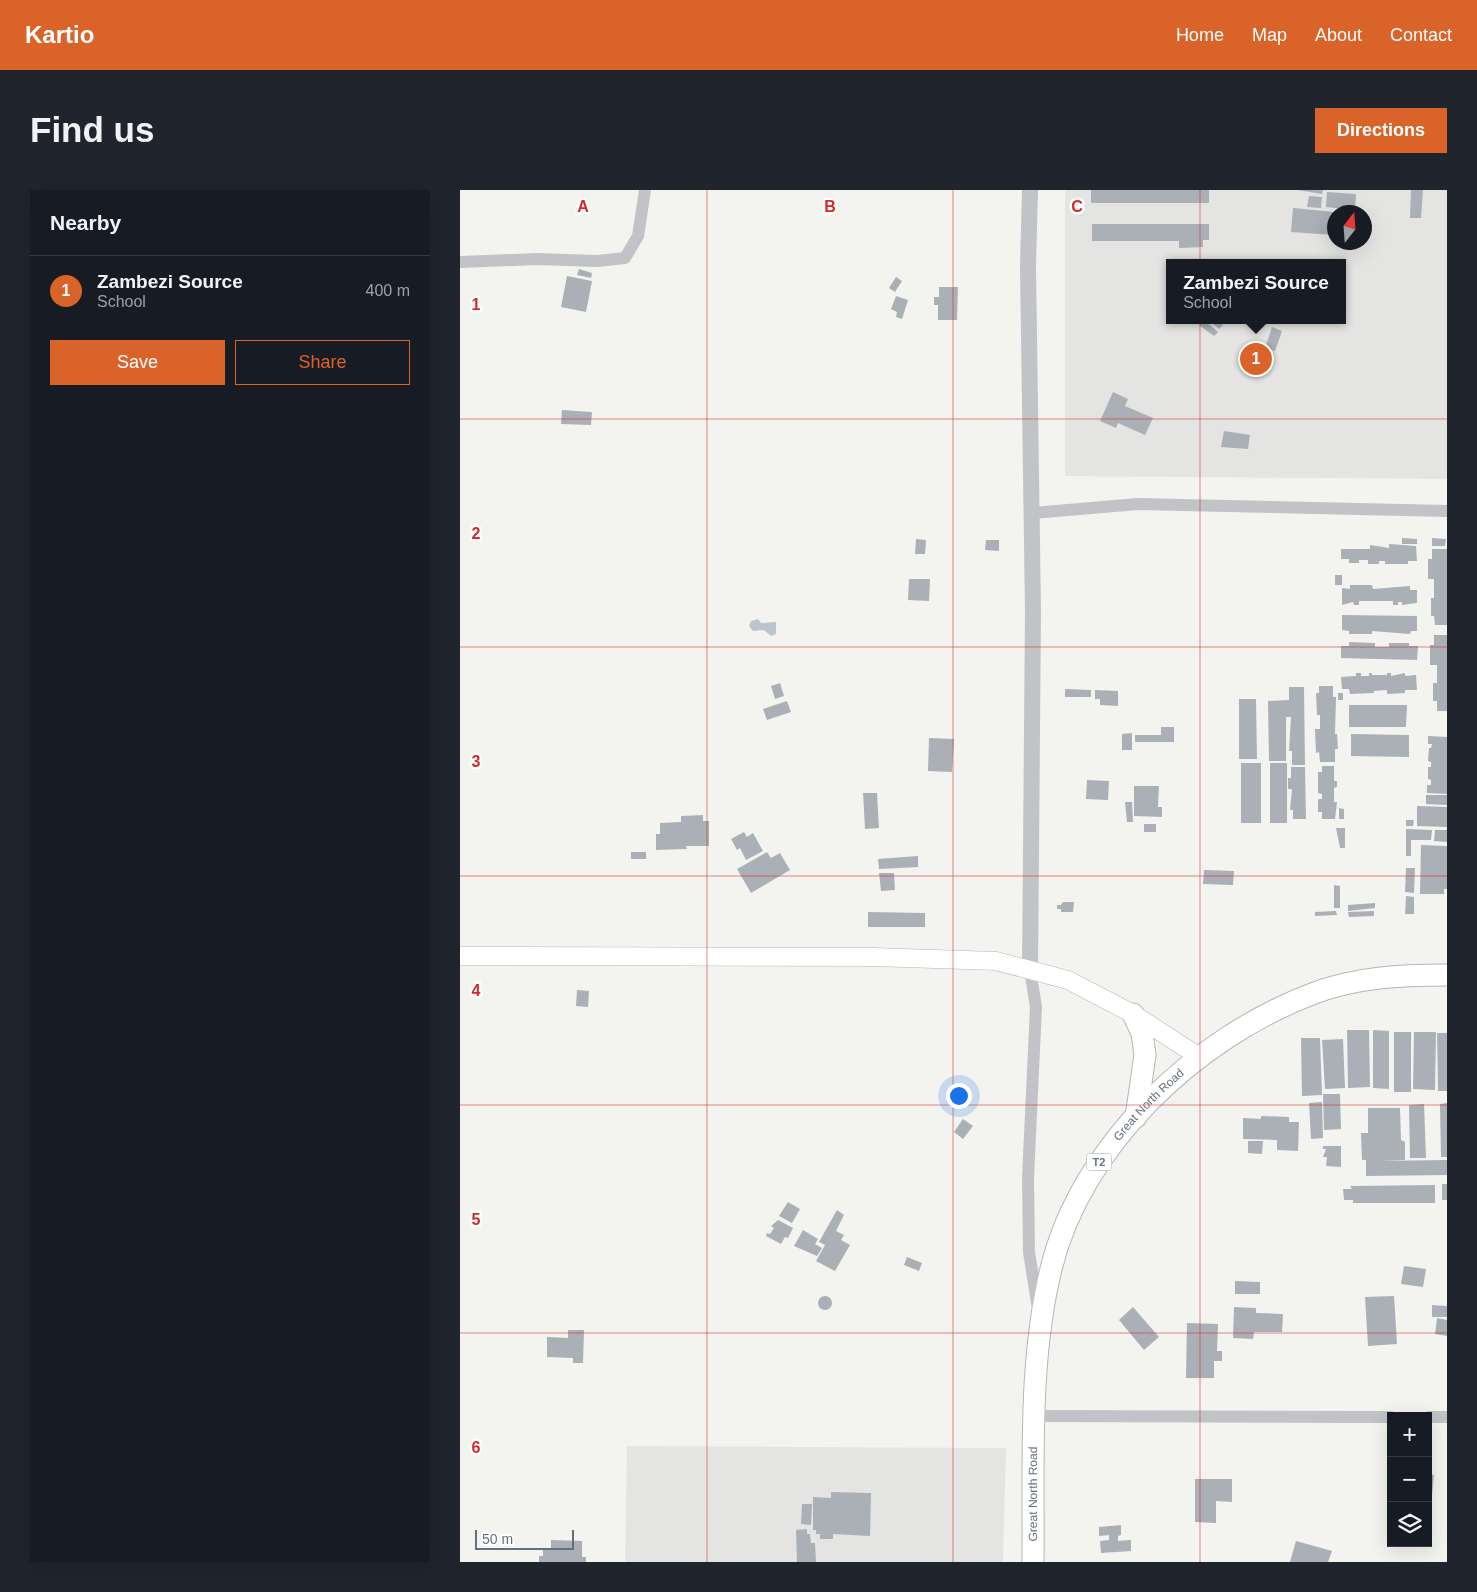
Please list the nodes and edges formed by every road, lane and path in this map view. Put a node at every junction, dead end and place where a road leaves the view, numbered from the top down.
1 (645, 190) edge
2 (1030, 190) edge
3 (460, 262) edge
4 (1447, 511) edge
5 (1033, 513) junction
6 (460, 956) edge
7 (1030, 970) junction
8 (1447, 975) edge
9 (1133, 1014) junction
10 (1201, 1058) junction
11 (1136, 1117) junction
12 (1040, 1321) junction
13 (1035, 1416) junction
14 (1387, 1417) edge
15 (1432, 1417) edge
16 (1447, 1417) edge
17 (1033, 1562) edge

1 - 3 street
2 - 5 street
4 - 5 street
5 - 7 street
6 - 7 main road
7 - 9 main road
7 - 12 street
8 - 10 highway, Great North Road / T2
9 - 10 main road
9 - 11 highway
10 - 11 highway, Great North Road / T2
11 - 12 highway, Great North Road / T2
12 - 13 highway, Great North Road / T2
13 - 14 street
13 - 17 highway, Great North Road / T2
15 - 16 street

